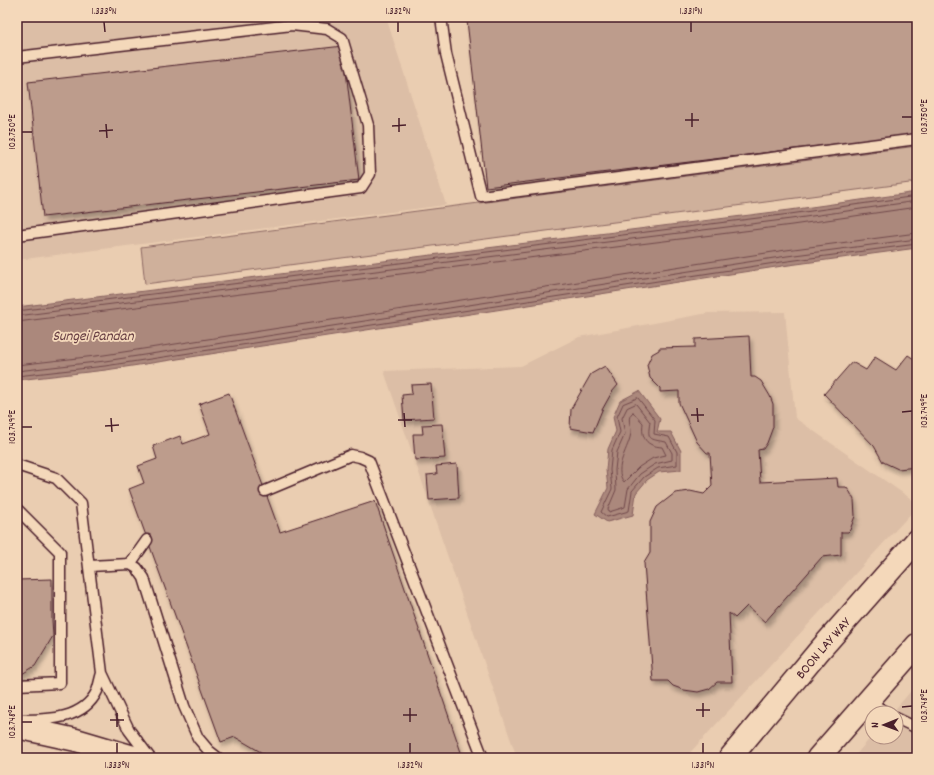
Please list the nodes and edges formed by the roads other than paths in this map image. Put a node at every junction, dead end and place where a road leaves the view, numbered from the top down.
1 (441, 17) edge
2 (17, 57) edge
3 (917, 138) edge
4 (17, 235) edge
5 (17, 465) edge
6 (265, 491) dead end
7 (17, 509) edge
8 (147, 540) dead end
9 (917, 540) edge
10 (130, 564) junction
11 (89, 566) junction
12 (917, 645) edge
13 (102, 673) junction
14 (17, 684) edge
15 (869, 702) junction
16 (874, 705) edge
17 (17, 720) edge
18 (904, 722) edge
19 (17, 727) edge
20 (917, 728) edge
21 (137, 758) edge
22 (150, 758) edge
23 (218, 758) edge
24 (483, 758) edge
25 (730, 758) edge
26 (818, 758) edge

1 - 3 lane
2 - 4 lane
5 - 11 lane
6 - 24 lane
7 - 14 lane
8 - 10 lane
9 - 25 main road, BOON LAY WAY
10 - 11 lane
10 - 23 lane
11 - 13 lane
12 - 15 main road
13 - 17 lane
13 - 22 lane
15 - 16 lane
15 - 26 main road
18 - 20 lane
19 - 21 main road

